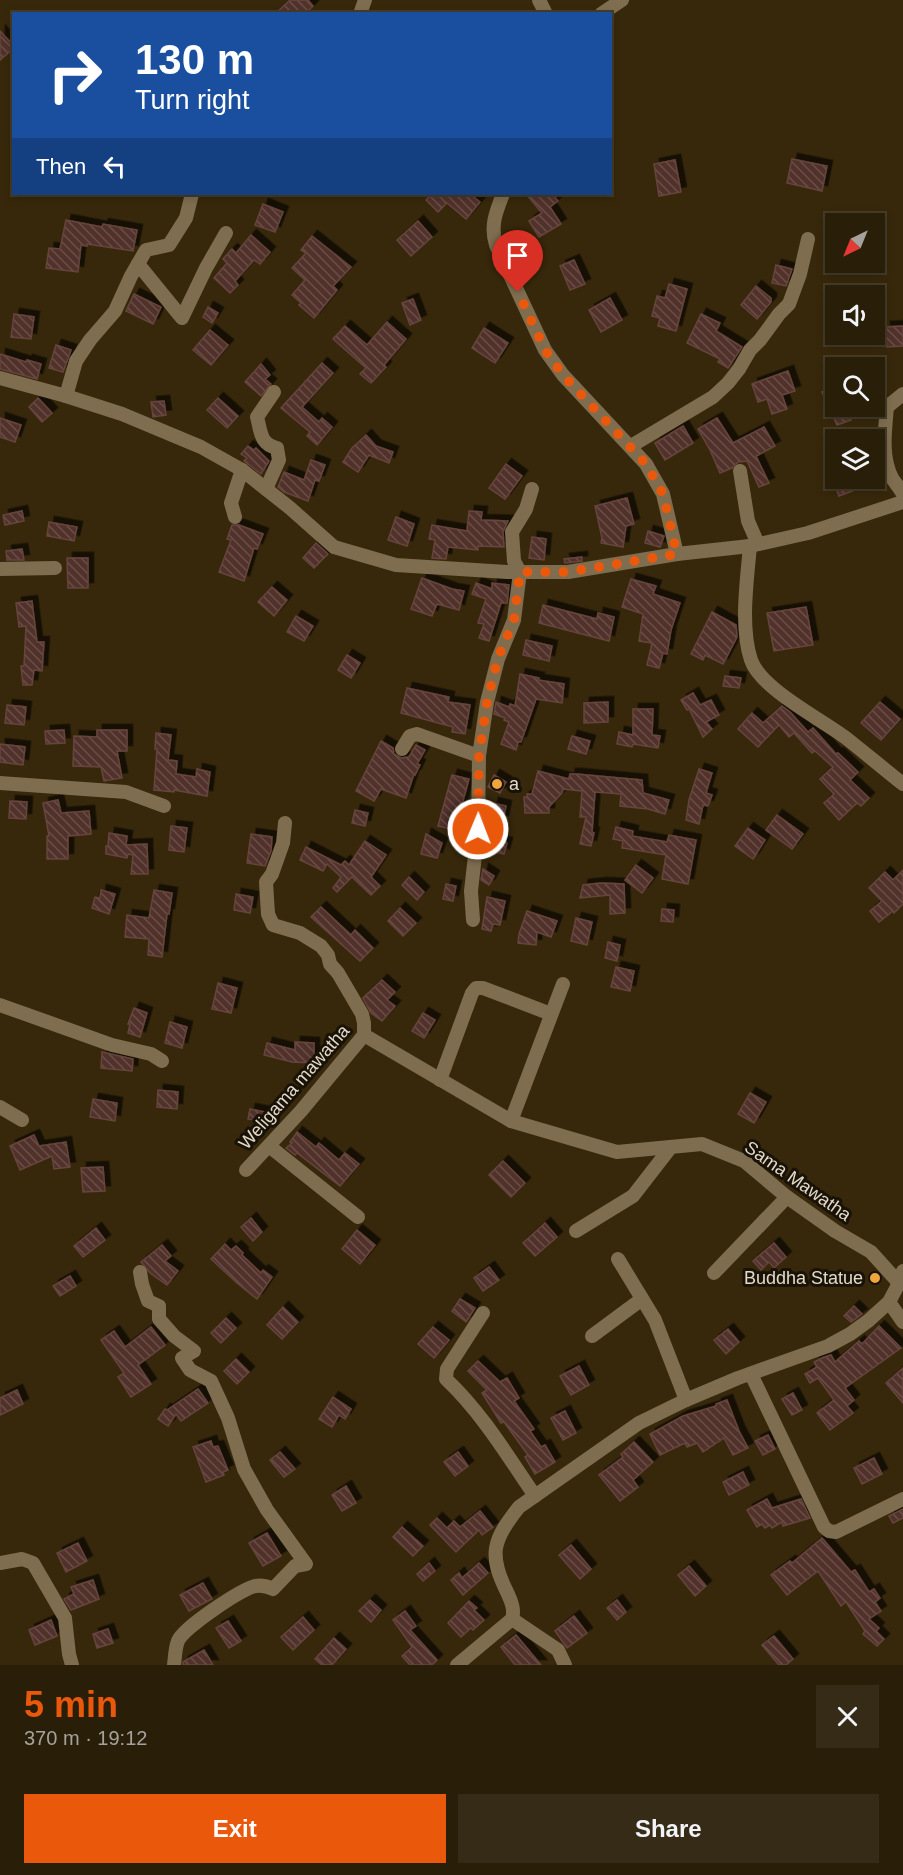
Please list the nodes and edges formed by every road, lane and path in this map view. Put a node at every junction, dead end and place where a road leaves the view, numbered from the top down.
1 (622, 0) edge
2 (604, 12) edge
3 (192, 195) edge
4 (503, 195) edge
5 (226, 233) dead end
6 (808, 239) dead end
7 (138, 264) junction
8 (0, 378) edge
9 (274, 392) dead end
10 (903, 394) edge
11 (66, 396) junction
12 (631, 446) junction
13 (242, 470) junction
14 (740, 471) dead end
15 (266, 489) junction
16 (532, 489) dead end
17 (903, 494) edge
18 (903, 502) edge
19 (235, 517) dead end
20 (754, 545) junction
21 (677, 554) junction
22 (55, 568) dead end
23 (0, 569) edge
24 (520, 572) junction
25 (402, 749) dead end
26 (479, 756) junction
27 (0, 783) edge
28 (903, 784) edge
29 (164, 806) dead end
30 (285, 823) dead end
31 (473, 920) dead end
32 (563, 984) dead end
33 (0, 1005) edge
34 (551, 1014) junction
35 (364, 1035) junction
36 (162, 1061) dead end
37 (440, 1080) junction
38 (0, 1107) edge
39 (22, 1120) dead end
40 (511, 1121) junction
41 (269, 1146) junction
42 (671, 1147) junction
43 (246, 1170) dead end
44 (787, 1197) junction
45 (358, 1217) dead end
46 (576, 1231) dead end
47 (618, 1259) dead end
48 (140, 1272) dead end
49 (714, 1273) dead end
50 (901, 1277) edge
51 (642, 1299) junction
52 (889, 1302) junction
53 (483, 1313) dead end
54 (903, 1323) edge
55 (592, 1336) dead end
56 (751, 1374) junction
57 (686, 1400) junction
58 (535, 1496) junction
59 (903, 1499) edge
60 (0, 1563) edge
61 (512, 1619) junction
62 (72, 1665) edge
63 (174, 1665) edge
64 (458, 1665) edge
65 (565, 1665) edge

1 - 2 street
3 - 7 street
4 - 12 street
5 - 7 street
6 - 12 street
7 - 11 street
8 - 11 street
9 - 15 street
10 - 17 street
11 - 13 street
12 - 21 street
13 - 15 street
13 - 19 street
14 - 20 street
15 - 24 street
16 - 24 street
18 - 20 street
20 - 21 street
20 - 28 street
21 - 24 street
22 - 23 street
24 - 26 street
25 - 26 street
26 - 31 street
27 - 29 street
30 - 35 street, Weligama mawatha
32 - 34 street
33 - 36 street
34 - 37 street
34 - 40 street
35 - 37 street, Sama Mawatha
35 - 41 street, Weligama mawatha
37 - 40 street, Sama Mawatha
38 - 39 street
40 - 42 street, Sama Mawatha
41 - 43 street, Weligama mawatha
41 - 45 street
42 - 44 street, Sama Mawatha
42 - 46 street
44 - 49 street
44 - 50 street, Sama Mawatha
47 - 51 street
48 - 63 street
50 - 52 street
51 - 55 street
51 - 57 street
52 - 54 street
52 - 56 street
53 - 58 street
56 - 57 street
56 - 59 street
57 - 58 street
58 - 61 street
60 - 62 street
61 - 64 street
61 - 65 street

